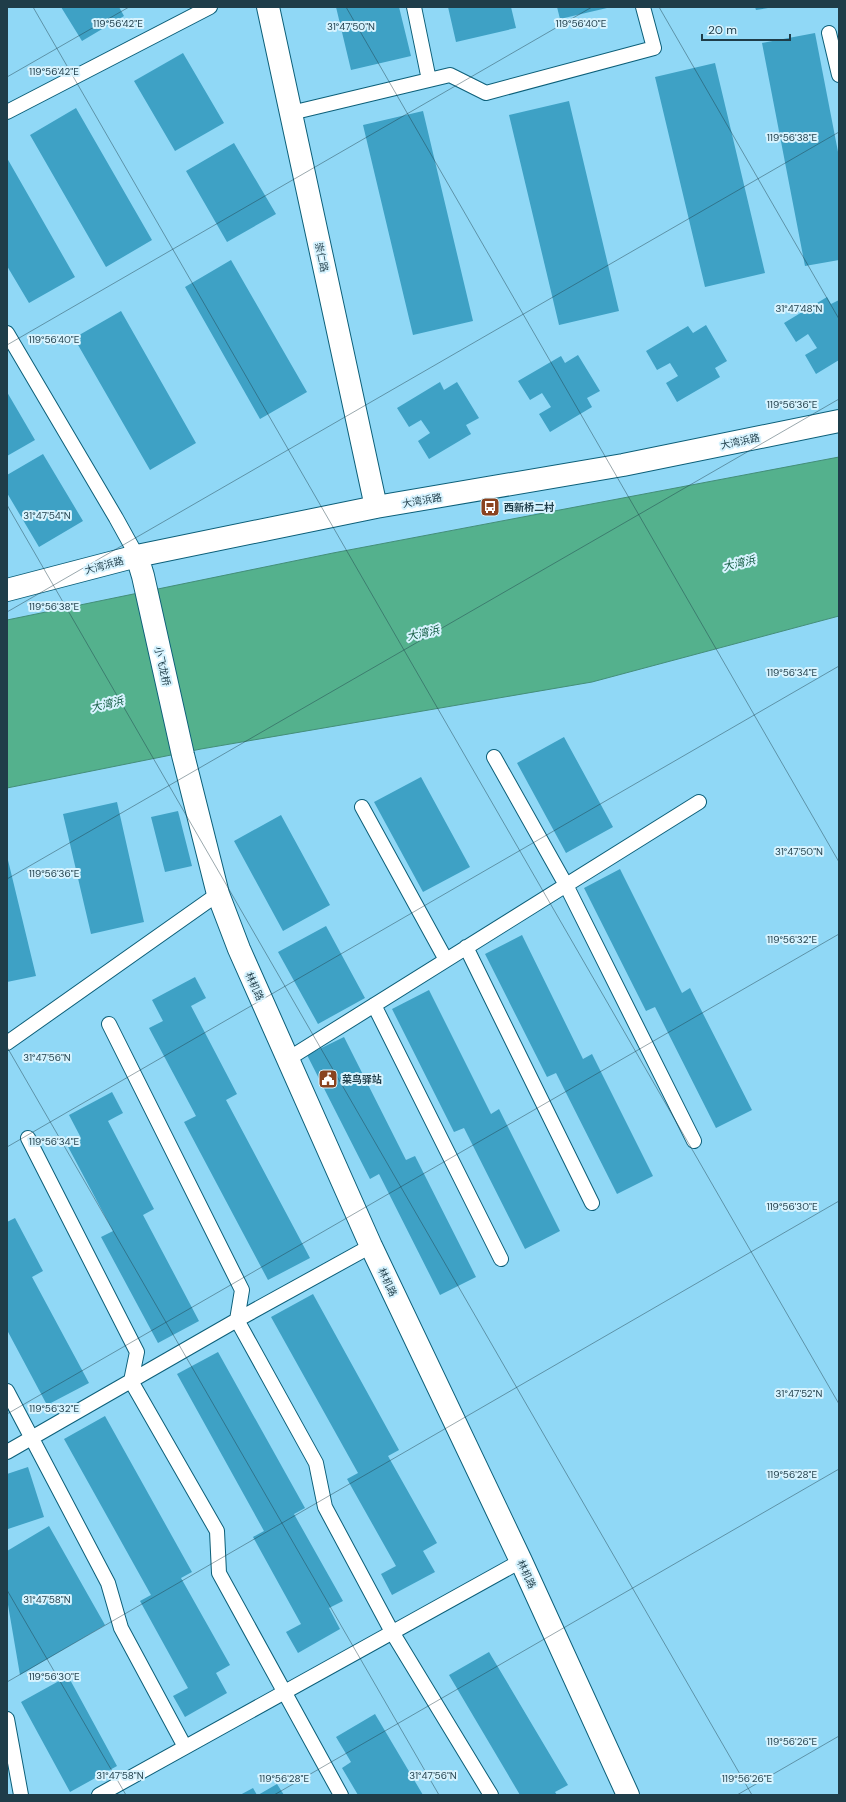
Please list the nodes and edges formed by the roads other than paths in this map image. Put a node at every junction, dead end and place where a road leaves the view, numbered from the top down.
1 (210, 7) edge
2 (268, 7) edge
3 (414, 7) edge
4 (643, 7) edge
5 (829, 33) dead end
6 (839, 75) edge
7 (430, 80) junction
8 (7, 112) edge
9 (291, 113) junction
10 (7, 333) edge
11 (839, 421) edge
12 (376, 507) junction
13 (140, 566) junction
14 (7, 590) edge
15 (183, 755) joint
16 (494, 757) dead end
17 (699, 802) dead end
18 (362, 807) dead end
19 (566, 885) junction
20 (218, 894) junction
21 (466, 947) junction
22 (446, 960) junction
23 (374, 1005) junction
24 (109, 1024) dead end
25 (7, 1043) edge
26 (288, 1059) junction
27 (28, 1138) dead end
28 (694, 1141) dead end
29 (592, 1203) dead end
30 (371, 1246) junction
31 (501, 1259) dead end
32 (237, 1320) junction
33 (131, 1381) junction
34 (7, 1391) edge
35 (32, 1438) junction
36 (7, 1452) edge
37 (521, 1561) junction
38 (392, 1632) junction
39 (284, 1692) junction
40 (7, 1719) edge
41 (185, 1748) junction
42 (21, 1795) edge
43 (99, 1795) edge
44 (341, 1795) edge
45 (491, 1795) edge
46 (627, 1795) edge

1 - 8 lane
2 - 9 street, 崇仁路
3 - 7 lane
4 - 7 lane
5 - 6 lane
7 - 9 lane
9 - 12 street, 崇仁路
10 - 13 lane
11 - 12 street, 大湾浜路
12 - 13 street, 大湾浜路
13 - 14 street, 大湾浜路
13 - 15 street, 小飞龙桥
15 - 20 street, 林机路
16 - 19 lane
17 - 19 lane
18 - 22 lane
19 - 21 lane
19 - 28 lane
20 - 25 lane
20 - 26 street, 林机路
21 - 22 lane
21 - 29 lane
22 - 23 lane
23 - 26 lane
23 - 31 lane
24 - 32 lane
26 - 30 street, 林机路
27 - 33 lane
30 - 32 lane
30 - 37 street, 林机路
32 - 33 lane
32 - 38 lane
33 - 35 lane
33 - 39 lane
34 - 35 lane
35 - 36 lane
35 - 41 lane
37 - 38 lane
37 - 46 street, 林机路
38 - 39 lane
38 - 45 lane
39 - 41 lane
39 - 44 lane
40 - 42 lane
41 - 43 lane

